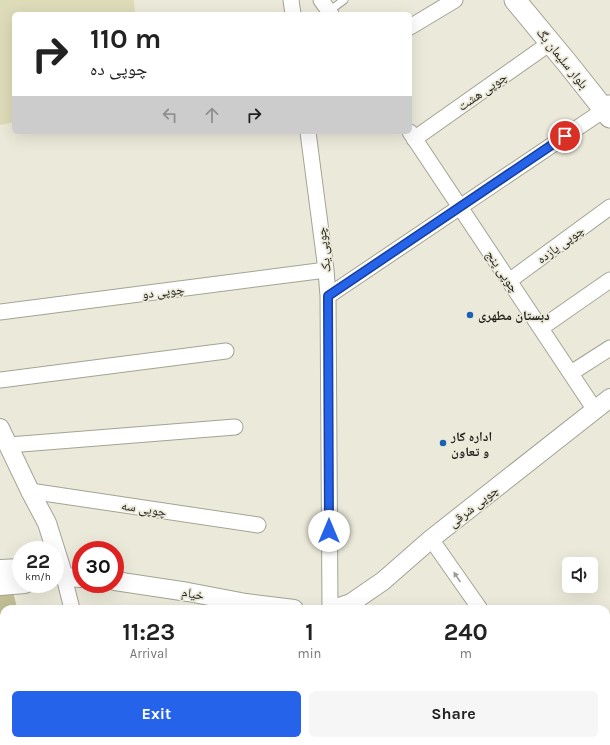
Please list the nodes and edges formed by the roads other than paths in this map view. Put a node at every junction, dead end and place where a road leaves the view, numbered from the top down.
1 (291, 0) edge
2 (344, 0) edge
3 (455, 0) edge
4 (515, 0) edge
5 (327, 8) edge
6 (293, 12) edge
7 (412, 26) edge
8 (550, 43) junction
9 (608, 110) edge
10 (308, 134) edge
11 (412, 135) edge
12 (460, 207) junction
13 (610, 207) edge
14 (326, 270) junction
15 (610, 280) edge
16 (509, 281) junction
17 (328, 296) junction
18 (0, 312) edge
19 (541, 328) junction
20 (610, 348) edge
21 (226, 351) dead end
22 (571, 373) junction
23 (0, 380) edge
24 (610, 398) edge
25 (596, 410) junction
26 (235, 427) dead end
27 (0, 428) edge
28 (9, 445) junction
29 (30, 491) junction
30 (258, 525) dead end
31 (431, 539) junction
32 (53, 541) edge
33 (64, 577) edge
34 (124, 582) edge
35 (71, 605) edge
36 (242, 605) edge
37 (330, 605) edge
38 (345, 605) edge
39 (477, 605) edge

1 - 6 street
2 - 5 lane
3 - 7 street
4 - 8 main road, بلوار سلیمان بگ
8 - 9 main road, بلوار سلیمان بگ
8 - 11 street, چوپی هشت
9 - 12 street
10 - 14 street, چوپی یک
11 - 12 street, چوپی پنج
12 - 16 street, چوپی پنج
12 - 17 street
13 - 16 street, چوپی یازده
14 - 17 street, چوپی یک
14 - 18 street, چوپی دو
15 - 19 street
16 - 19 street, چوپی پنج
17 - 37 street, چوپی یک
19 - 22 street, چوپی پنج
20 - 22 street
21 - 23 street
22 - 25 street, چوپی پنج
24 - 25 street, چوپی شرقی
25 - 31 street, چوپی شرقی
26 - 28 street
27 - 28 street
28 - 29 street
29 - 30 street, چوپی سه
29 - 32 street
31 - 38 street, چوپی شرقی
39 -> 31 street
33 - 35 street
34 - 36 street, خیام

